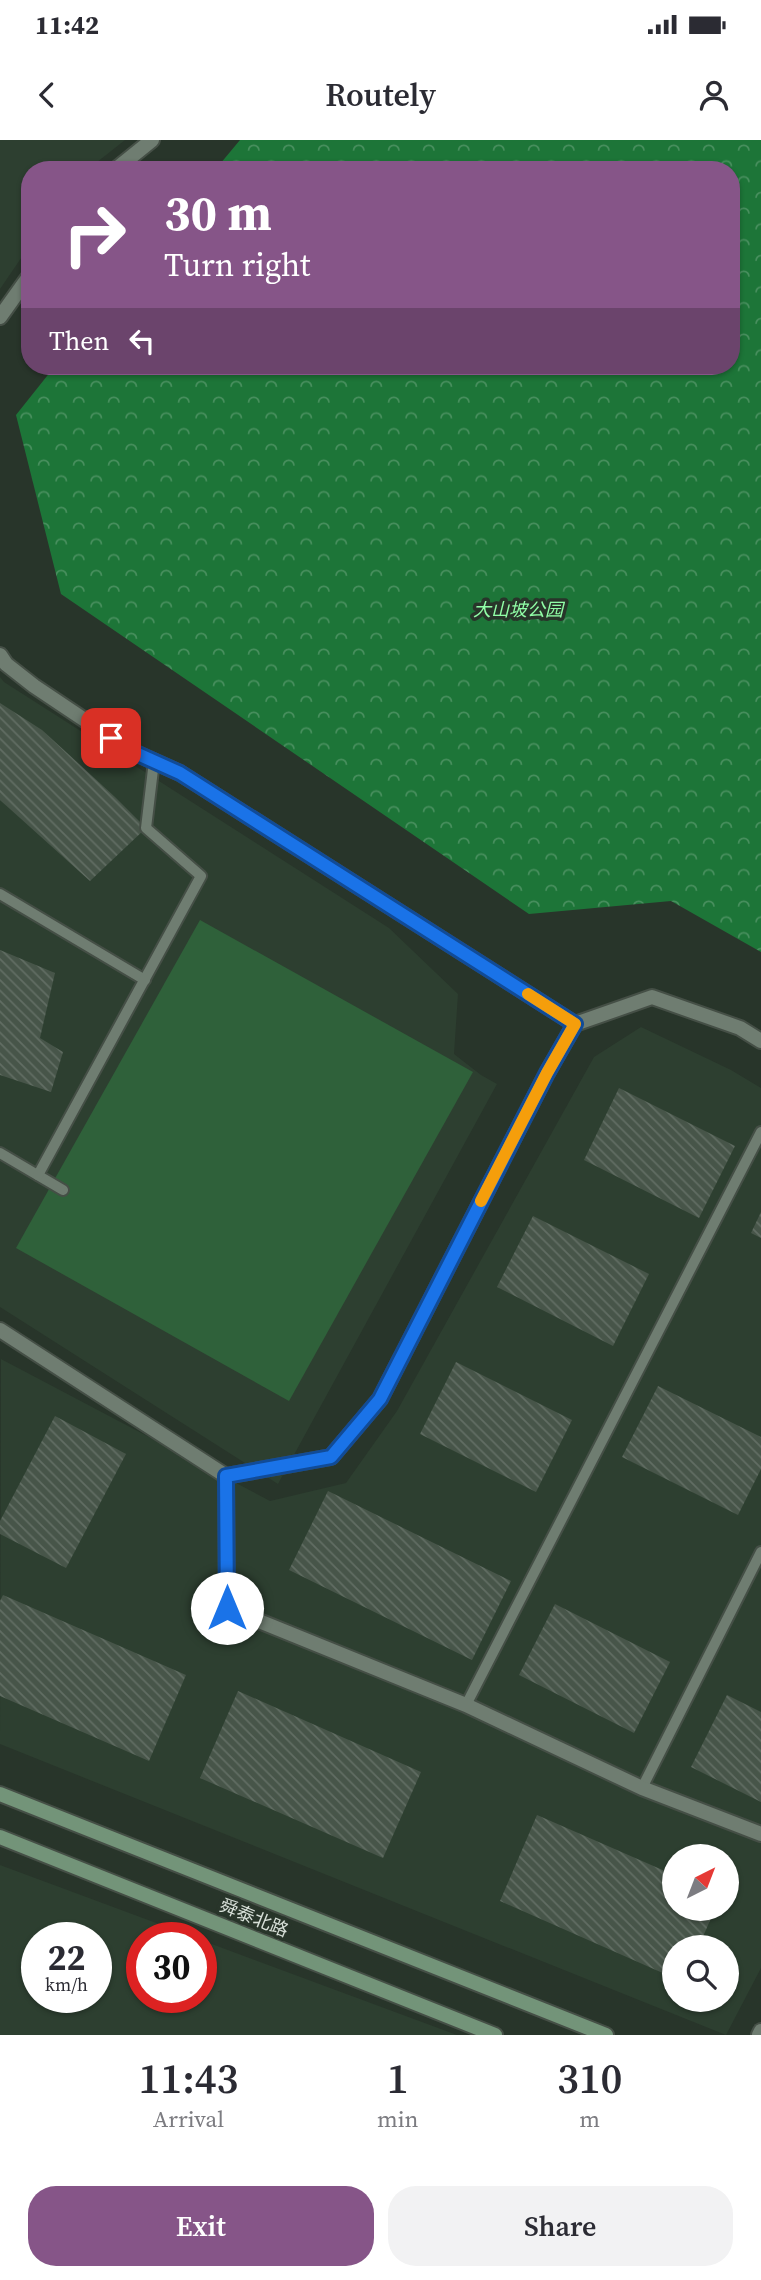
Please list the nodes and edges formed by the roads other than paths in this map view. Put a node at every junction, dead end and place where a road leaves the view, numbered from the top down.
1 (152, 140) edge
2 (126, 161) edge
3 (21, 288) edge
4 (0, 317) edge
5 (0, 655) edge
6 (154, 761) junction
7 (0, 894) edge
8 (145, 980) junction
9 (575, 1024) junction
10 (761, 1041) edge
11 (761, 1132) edge
12 (0, 1153) edge
13 (38, 1175) junction
14 (63, 1189) dead end
15 (0, 1330) edge
16 (226, 1476) junction
17 (761, 1552) edge
18 (466, 1705) junction
19 (642, 1788) junction
20 (0, 1794) edge
21 (761, 1834) edge
22 (0, 1837) edge
23 (495, 2035) edge
24 (606, 2035) edge

1 - 2 street
3 - 4 street
5 - 6 street
6 - 8 lane
6 - 9 street
7 - 8 lane
8 - 13 lane
9 - 10 street
9 - 16 street
11 - 18 lane
12 - 13 lane
13 - 14 lane
15 - 16 street
16 - 18 street
17 - 19 lane
18 - 19 street
19 - 21 street
20 - 24 main road
22 - 23 main road, 舜泰北路

